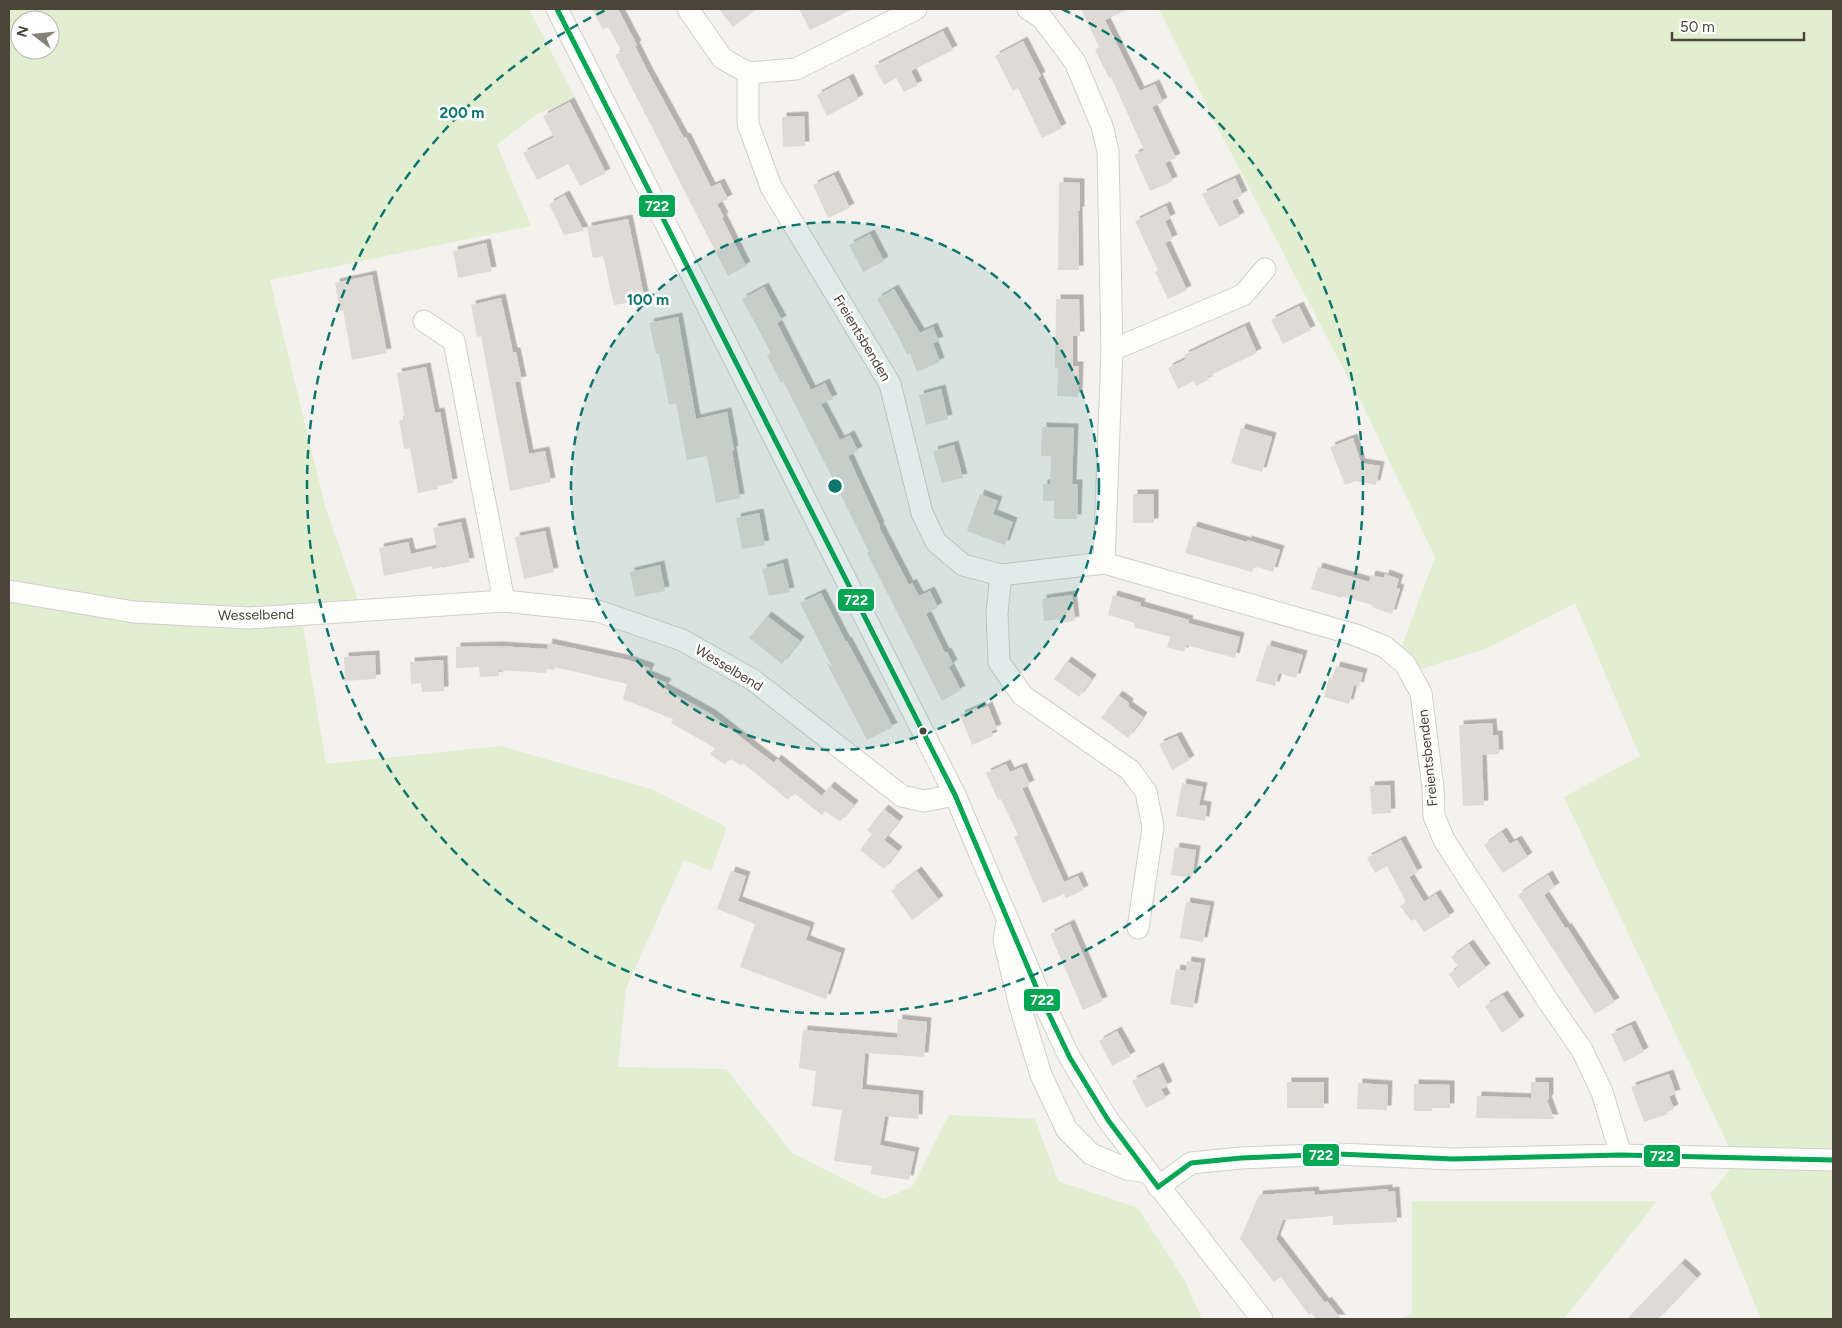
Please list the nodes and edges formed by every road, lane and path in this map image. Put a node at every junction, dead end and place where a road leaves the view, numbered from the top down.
1 (557, 9) edge
2 (688, 9) edge
3 (916, 9) edge
4 (1028, 9) edge
5 (748, 73) junction
6 (1265, 269) dead end
7 (424, 321) dead end
8 (1112, 350) junction
9 (1104, 563) junction
10 (1001, 576) junction
11 (9, 591) edge
12 (504, 601) junction
13 (954, 795) junction
14 (1007, 919) junction
15 (1138, 928) dead end
16 (1621, 1155) junction
17 (1833, 1160) edge
18 (1153, 1179) junction
19 (1262, 1319) edge

1 - 13 street
2 - 5 street
3 - 5 street
4 - 8 street
5 - 10 street, Freientsbenden
6 - 8 street
7 - 12 street
8 - 9 street
9 - 10 street, Freientsbenden
9 - 16 street, Freientsbenden
10 - 15 street
11 - 12 street, Wesselbend
12 - 13 street, Wesselbend
13 - 14 street
14 - 18 street
14 - 18 street
16 - 17 street
16 - 18 street
18 - 19 street

